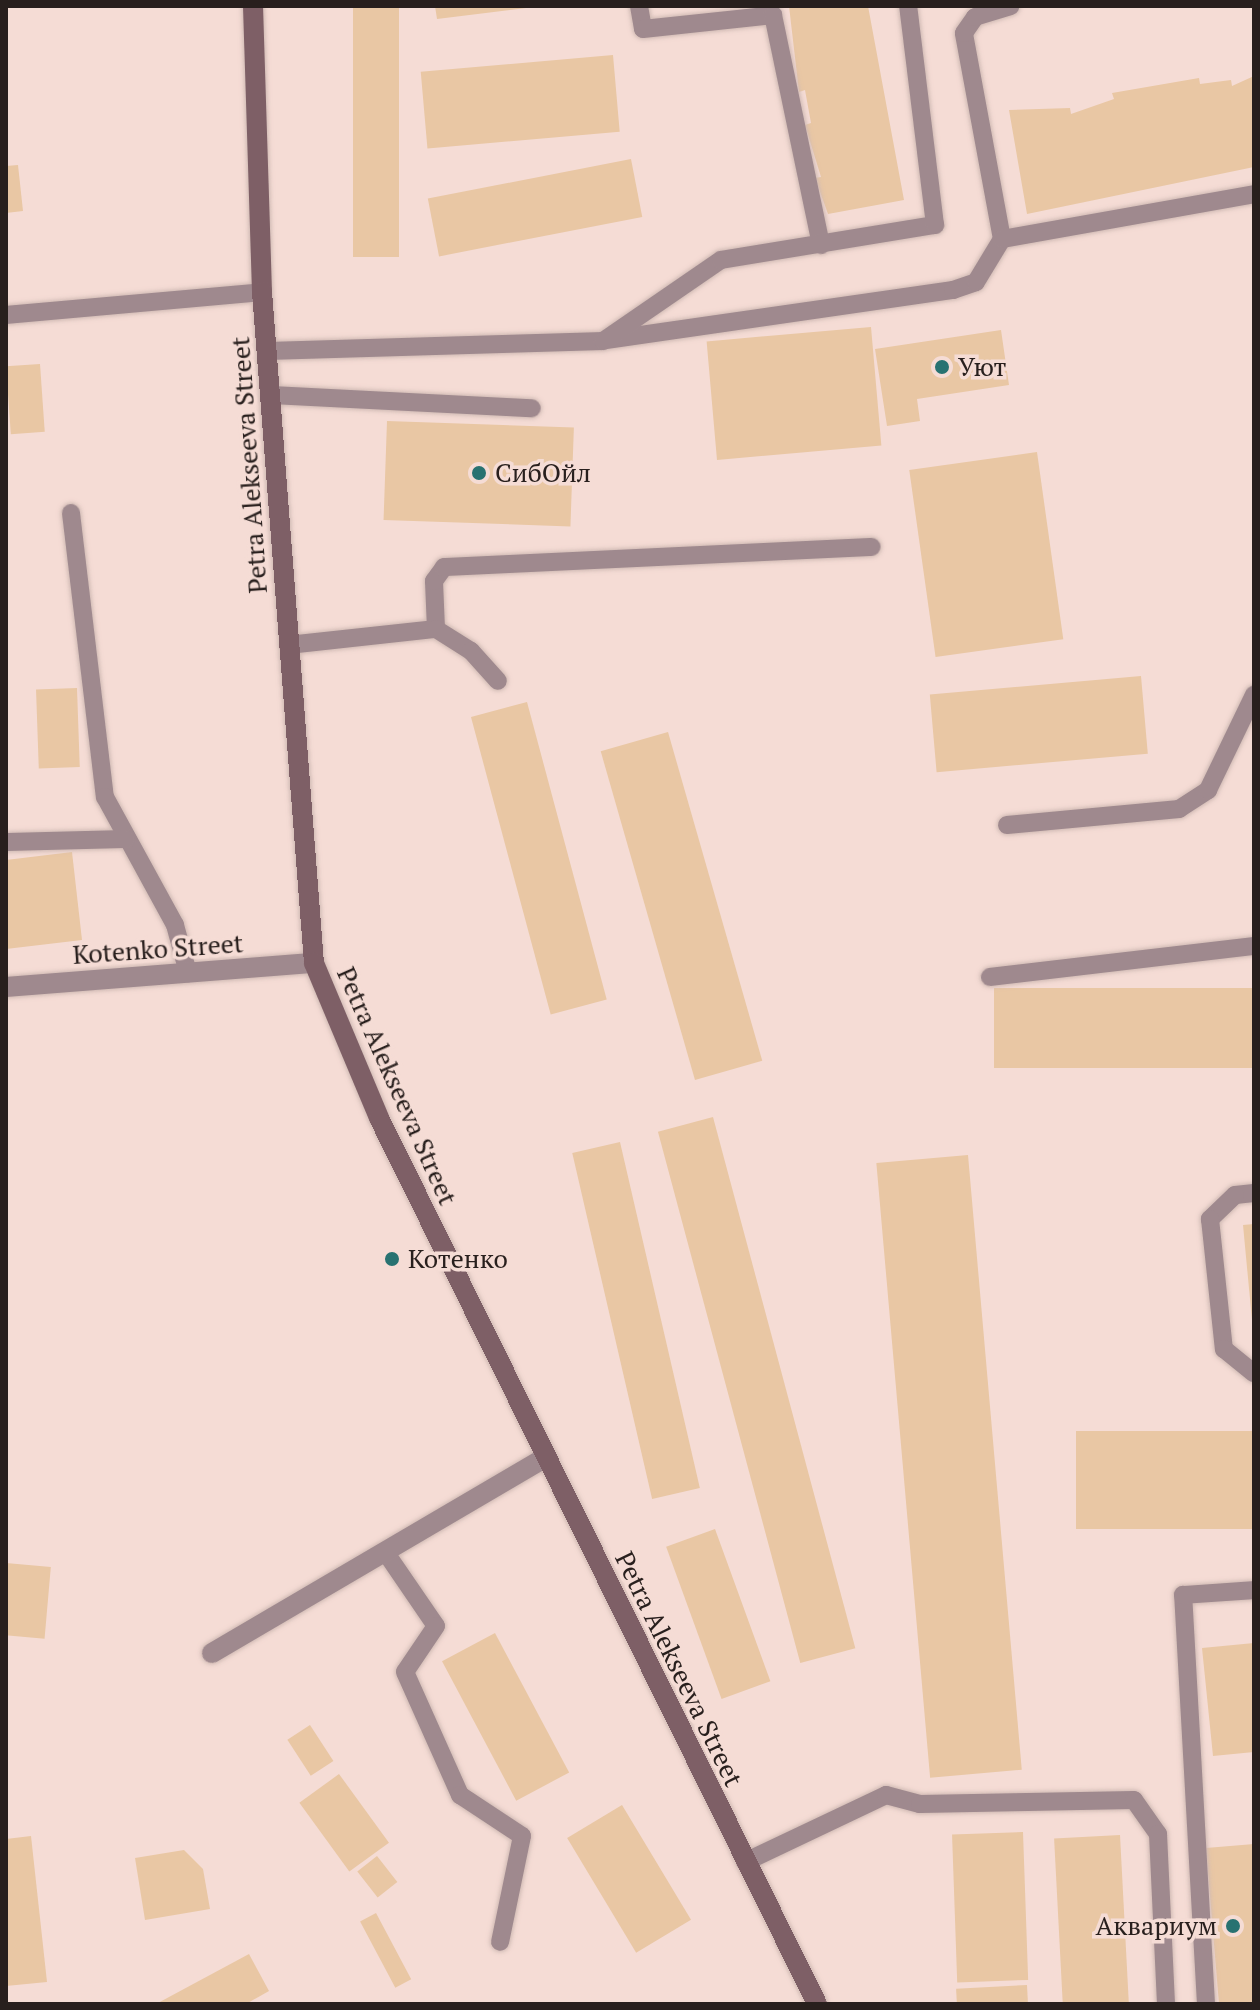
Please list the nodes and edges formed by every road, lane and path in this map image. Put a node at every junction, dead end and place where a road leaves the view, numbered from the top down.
1 (253, 6) edge
2 (639, 6) edge
3 (908, 6) edge
4 (1010, 6) edge
5 (1254, 194) edge
6 (1002, 239) junction
7 (821, 245) junction
8 (262, 292) junction
9 (6, 315) edge
10 (603, 341) junction
11 (268, 351) junction
12 (271, 395) junction
13 (532, 408) dead end
14 (71, 513) dead end
15 (872, 547) dead end
16 (436, 629) junction
17 (288, 645) junction
18 (498, 681) dead end
19 (1254, 695) edge
20 (1007, 825) dead end
21 (126, 839) junction
22 (6, 842) edge
23 (1254, 946) edge
24 (314, 963) junction
25 (188, 973) junction
26 (990, 977) dead end
27 (6, 987) edge
28 (1254, 1193) edge
29 (1254, 1373) edge
30 (546, 1457) junction
31 (386, 1553) junction
32 (1254, 1590) edge
33 (212, 1653) dead end
34 (745, 1862) junction
35 (500, 1942) dead end
36 (817, 2004) edge
37 (1166, 2004) edge
38 (1206, 2004) edge

1 - 8 street, Petra Alekseeva Street
2 - 7 lane
3 - 7 lane
4 - 6 lane
5 - 6 lane
6 - 10 lane
7 - 10 lane
8 - 9 lane
8 - 11 street, Petra Alekseeva Street
10 - 11 lane
11 - 12 street, Petra Alekseeva Street
12 - 13 lane
12 - 17 street, Petra Alekseeva Street
14 - 21 lane
15 - 16 lane
16 - 17 lane
16 - 18 lane
17 - 24 street, Petra Alekseeva Street
19 - 20 lane
21 - 22 lane
21 - 25 lane
23 - 26 lane
24 - 25 street, Kotenko Street
24 - 30 street, Petra Alekseeva Street
25 - 27 street, Kotenko Street
28 - 29 lane
30 - 31 street
30 - 34 street, Petra Alekseeva Street
31 - 33 street
31 - 35 lane
32 - 38 lane
34 - 36 street, Petra Alekseeva Street
34 - 37 lane

